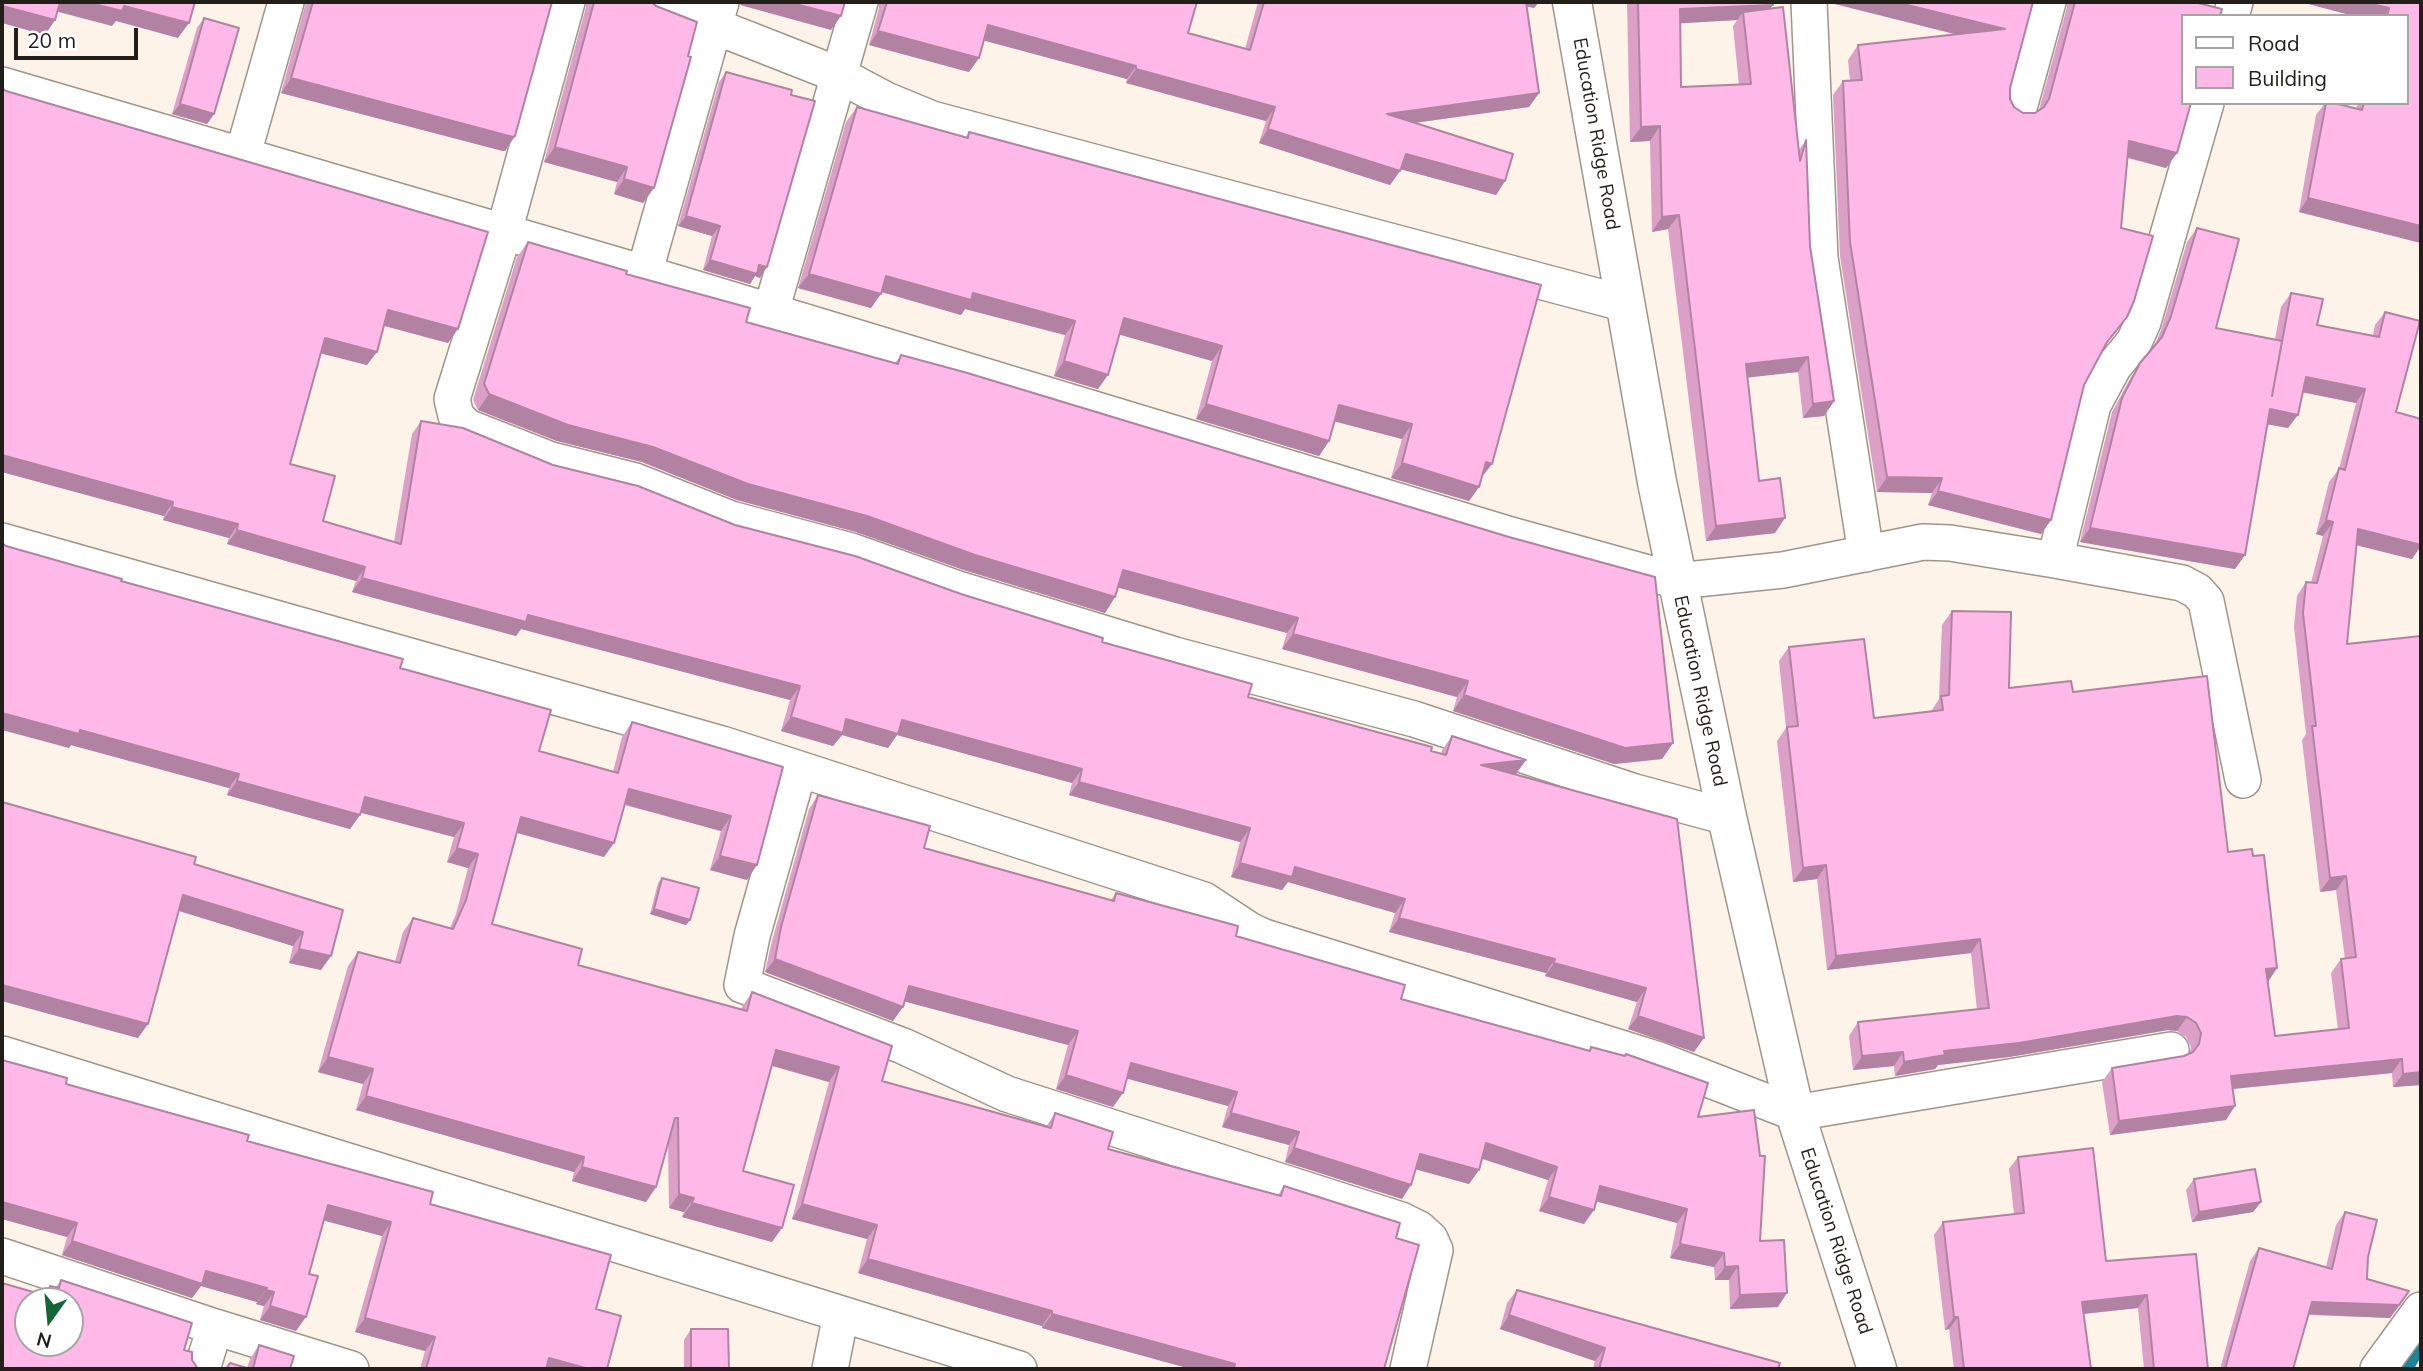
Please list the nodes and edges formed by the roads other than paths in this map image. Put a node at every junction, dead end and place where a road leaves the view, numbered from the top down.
1 (286, 2) edge
2 (567, 2) edge
3 (653, 2) edge
4 (860, 2) edge
5 (1572, 2) edge
6 (1809, 2) edge
7 (2048, 2) edge
8 (718, 13) edge
9 (839, 75) junction
10 (2, 85) edge
11 (2205, 105) edge
12 (2019, 108) edge
13 (243, 154) junction
14 (504, 232) junction
15 (644, 274) junction
16 (1626, 304) junction
17 (771, 312) junction
18 (2, 541) edge
19 (1866, 554) junction
20 (2055, 560) junction
21 (1677, 581) junction
22 (799, 769) junction
23 (2243, 780) dead end
24 (1727, 817) junction
25 (2171, 1050) dead end
26 (2, 1054) edge
27 (1795, 1113) junction
28 (2, 1256) edge
29 (2421, 1310) edge
30 (841, 1314) junction
31 (215, 1327) junction
32 (202, 1369) edge
33 (351, 1369) edge
34 (830, 1369) edge
35 (1019, 1369) edge
36 (1408, 1369) edge
37 (1877, 1369) edge
38 (2378, 1369) edge

1 - 13 street
2 - 14 street
3 - 8 street
4 - 9 street
5 - 16 street, Education Ridge Road
6 - 19 street
7 - 12 street
8 - 9 street
8 - 15 street
9 - 16 street
9 - 17 street
10 - 13 street
11 - 20 street
13 - 14 street
14 - 15 street
14 - 24 street
15 - 17 street
16 - 21 street, Education Ridge Road
17 - 21 street
18 - 22 street
19 - 20 street
19 - 21 street
20 - 23 street
21 - 24 street, Education Ridge Road
22 - 27 street
22 - 36 street
24 - 27 street, Education Ridge Road
25 - 27 street
26 - 30 street
27 - 37 street, Education Ridge Road
28 - 31 street
29 - 38 street
30 - 34 street
30 - 35 street
31 - 32 street
31 - 33 street

